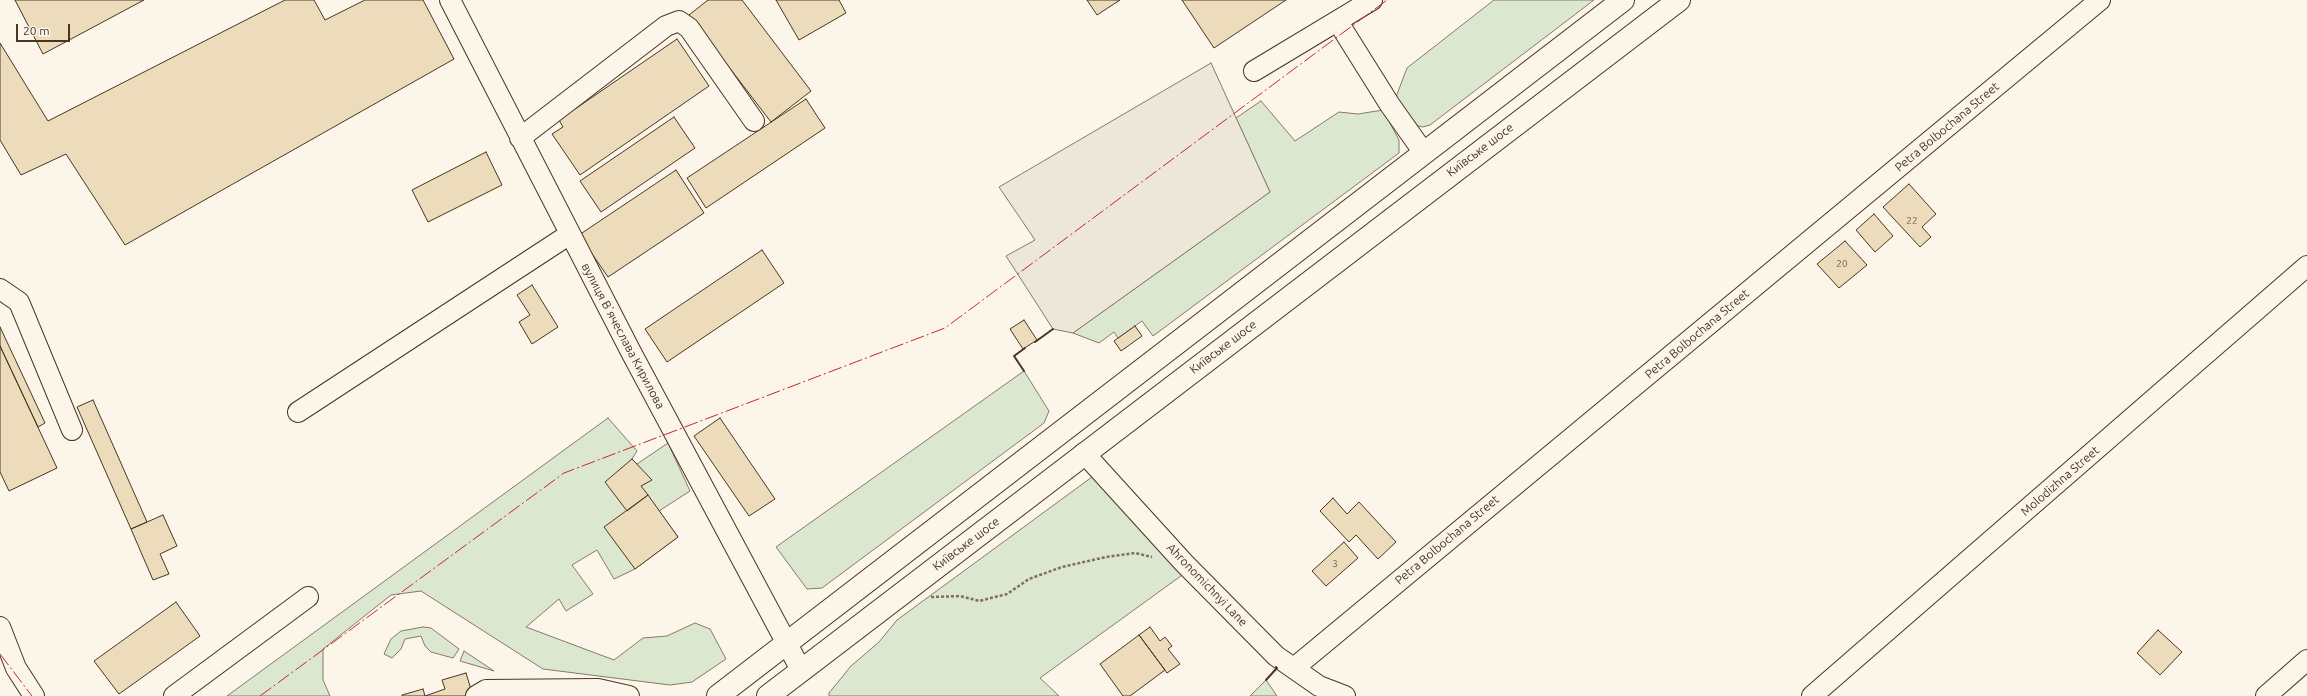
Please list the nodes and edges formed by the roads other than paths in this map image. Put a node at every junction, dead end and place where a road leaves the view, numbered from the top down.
1 (450, 0) edge
2 (1372, 0) edge
3 (1623, 0) edge
4 (1679, 0) edge
5 (2100, 0) edge
6 (1338, 22) junction
7 (1254, 71) dead end
8 (754, 121) dead end
9 (520, 138) junction
10 (1424, 153) junction
11 (570, 234) junction
12 (2307, 266) edge
13 (0, 289) edge
14 (298, 412) dead end
15 (72, 430) dead end
16 (1084, 453) junction
17 (308, 597) dead end
18 (0, 627) edge
19 (787, 644) junction
20 (2307, 660) edge
21 (1294, 668) junction
22 (800, 670) junction
23 (1315, 691) edge
24 (34, 696) edge
25 (174, 696) edge
26 (476, 696) edge
27 (629, 696) edge
28 (718, 696) edge
29 (768, 696) edge
30 (1345, 696) edge
31 (1812, 696) edge
32 (2266, 696) edge

1 - 9 street, вулиця Вʼячеслава Кирилова
2 - 6 street
3 - 10 main road
4 - 16 main road, Київське шосе
5 - 21 street, Petra Bolbochana Street
6 - 7 street
6 - 10 street
8 - 9 street
9 - 11 street, вулиця Вʼячеслава Кирилова
10 - 19 main road
11 - 14 street
11 - 19 street, вулиця Вʼячеслава Кирилова
12 - 31 street, Molodizhna Street
13 - 15 street
16 - 21 street, Ahronomichnyi Lane
16 - 22 main road, Київське шосе
17 - 25 street
18 - 24 street
19 - 22 street, вулиця Вʼячеслава Кирилова
19 - 28 main road
20 - 32 street
21 - 23 street, Ahronomichnyi Lane
22 - 29 main road, Київське шосе
23 - 30 street, Ahronomichnyi Lane
26 - 27 street

